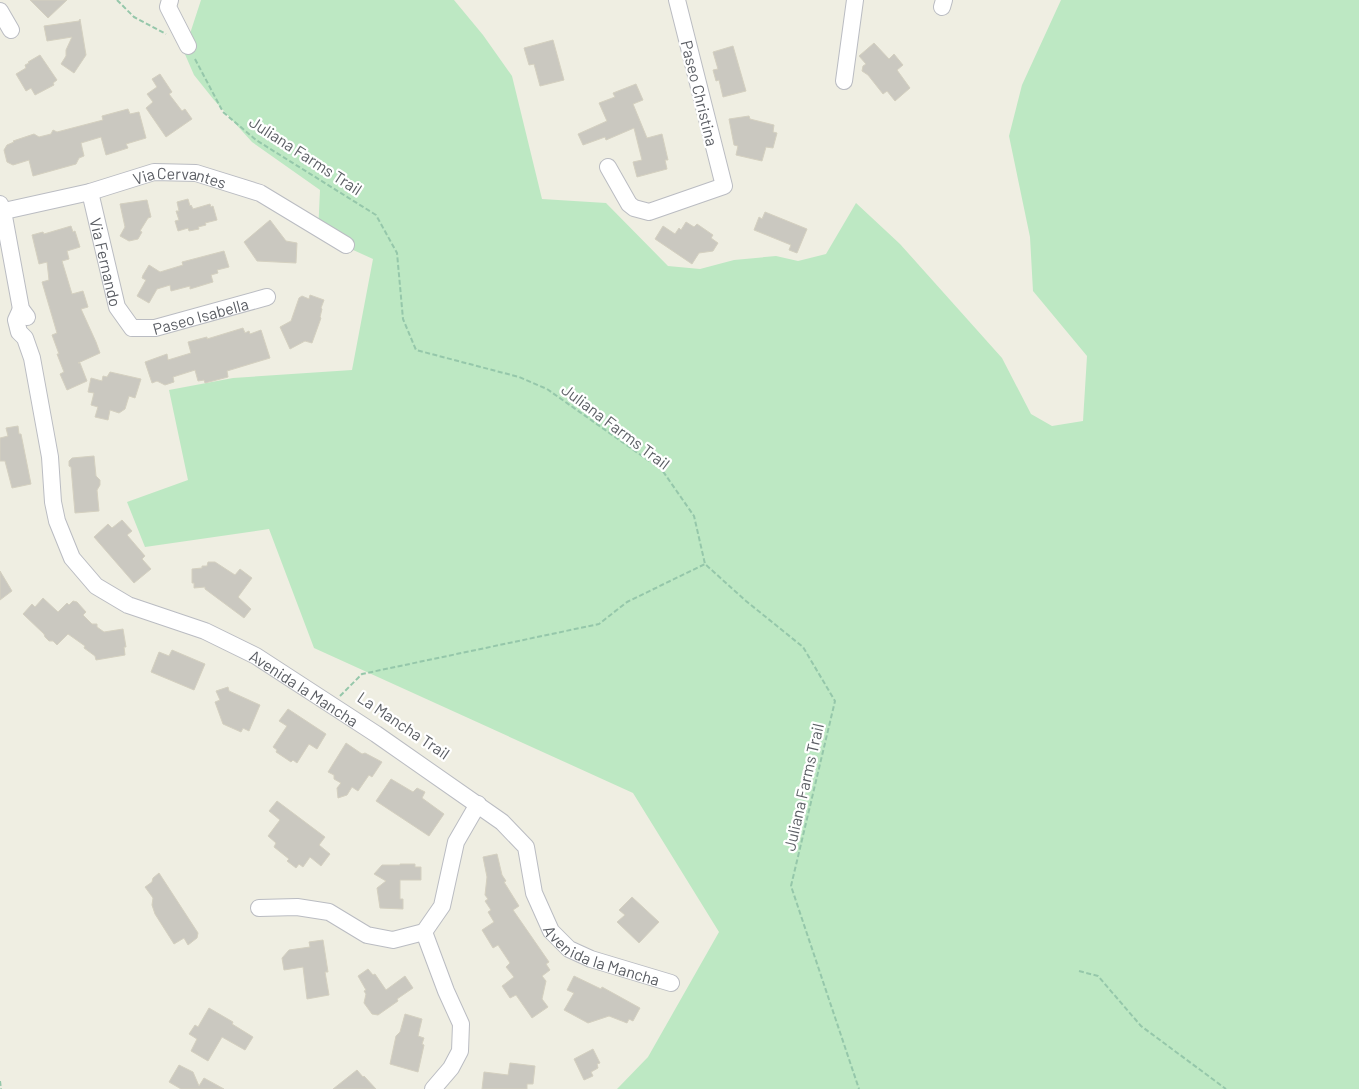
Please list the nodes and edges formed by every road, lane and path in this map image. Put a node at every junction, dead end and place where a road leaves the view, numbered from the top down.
1 (117, 0) edge
2 (170, 0) edge
3 (677, 0) edge
4 (855, 0) edge
5 (0, 11) edge
6 (11, 30) dead end
7 (188, 46) junction
8 (844, 80) dead end
9 (608, 167) dead end
10 (90, 192) junction
11 (1, 209) edge
12 (346, 245) dead end
13 (267, 297) dead end
14 (132, 328) joint
15 (705, 564) junction
16 (340, 696) dead end
17 (478, 804) junction
18 (259, 908) dead end
19 (424, 932) junction
20 (1079, 971) dead end
21 (671, 983) dead end
22 (0, 1081) edge
23 (1, 1089) edge
24 (433, 1089) edge
25 (859, 1089) edge
26 (1226, 1089) edge

1 - 7 path
2 - 7 street
3 - 9 street, Paseo Christina
4 - 8 street
5 - 6 street
7 - 15 path, Juliana Farms Trail
10 - 11 street, Via Cervantes
10 - 12 street, Via Cervantes
10 - 14 street, Via Fernando
11 - 17 street, Avenida la Mancha
13 - 14 street, Paseo Isabella
15 - 16 path, La Mancha Trail
15 - 25 path, Juliana Farms Trail
17 - 19 street
17 - 21 street, Avenida la Mancha
18 - 19 street
19 - 24 street
20 - 26 path
22 - 23 path

